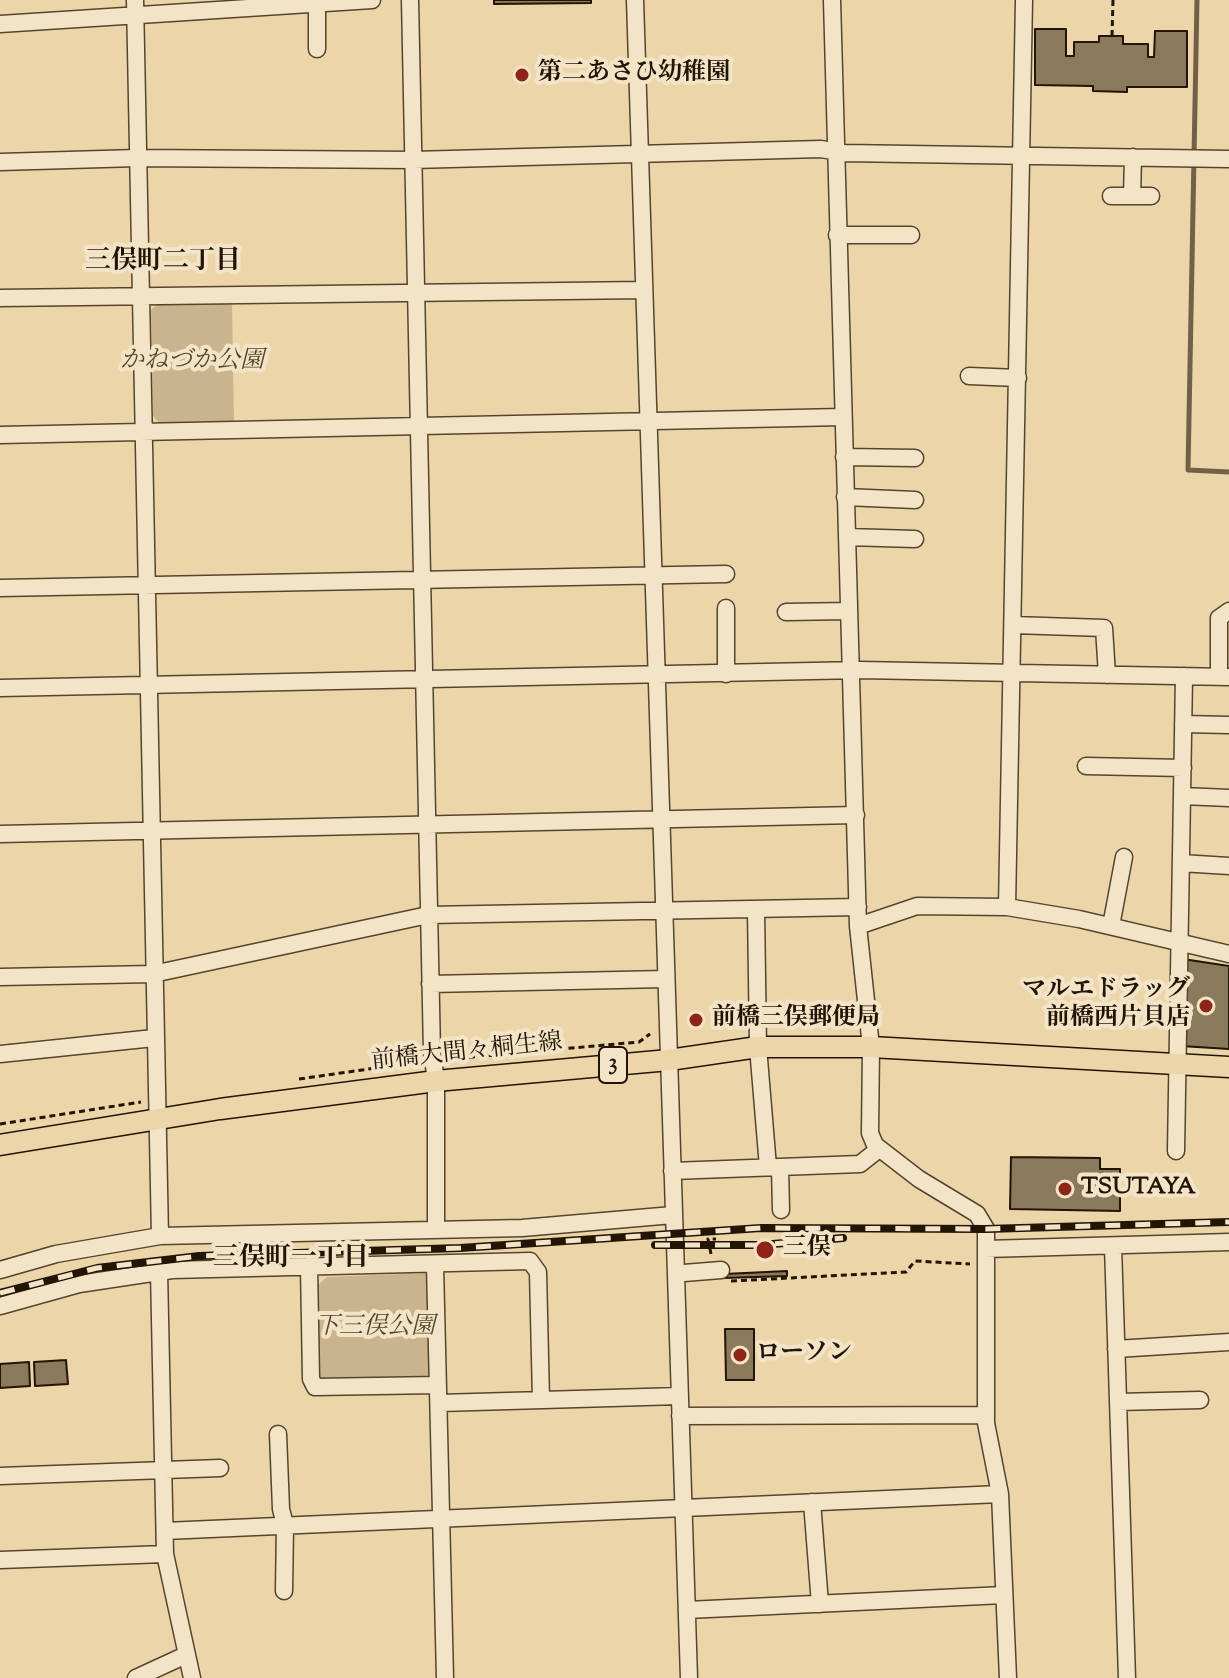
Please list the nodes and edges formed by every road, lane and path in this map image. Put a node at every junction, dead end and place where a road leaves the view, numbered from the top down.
1 (372, 0) edge
2 (410, 0) edge
3 (635, 0) edge
4 (832, 0) edge
5 (1024, 0) edge
6 (1113, 0) edge
7 (317, 3) junction
8 (135, 8) edge
9 (0, 24) edge
10 (1112, 36) dead end
11 (317, 49) dead end
12 (835, 150) junction
13 (641, 155) junction
14 (1022, 156) junction
15 (1133, 157) junction
16 (137, 158) junction
17 (1229, 159) edge
18 (413, 160) junction
19 (0, 162) edge
20 (1111, 196) dead end
21 (1132, 196) junction
22 (1151, 196) dead end
23 (837, 235) junction
24 (911, 235) dead end
25 (644, 290) junction
26 (418, 293) junction
27 (0, 298) edge
28 (140, 298) junction
29 (969, 376) dead end
30 (1018, 378) junction
31 (842, 417) junction
32 (648, 423) junction
33 (419, 427) junction
34 (143, 432) junction
35 (0, 435) edge
36 (844, 457) junction
37 (915, 458) dead end
38 (845, 497) junction
39 (915, 500) dead end
40 (847, 537) junction
41 (915, 539) dead end
42 (726, 574) dead end
43 (652, 575) junction
44 (422, 579) junction
45 (145, 585) junction
46 (0, 588) edge
47 (726, 608) dead end
48 (849, 611) junction
49 (1229, 611) edge
50 (786, 612) dead end
51 (1013, 625) junction
52 (852, 671) junction
53 (1012, 673) junction
54 (726, 674) junction
55 (1107, 675) junction
56 (656, 676) junction
57 (1184, 676) junction
58 (1224, 677) edge
59 (425, 680) junction
60 (148, 686) junction
61 (0, 688) edge
62 (1183, 724) junction
63 (1229, 725) edge
64 (1086, 766) dead end
65 (1183, 768) junction
66 (1183, 796) junction
67 (1229, 798) edge
68 (856, 815) junction
69 (660, 820) junction
70 (427, 824) junction
71 (150, 830) junction
72 (0, 834) edge
73 (1124, 857) dead end
74 (1181, 863) junction
75 (1229, 866) edge
76 (858, 907) junction
77 (1007, 907) junction
78 (756, 909) junction
79 (663, 911) junction
80 (428, 915) junction
81 (858, 926) junction
82 (1111, 926) junction
83 (1178, 943) junction
84 (1229, 954) edge
85 (153, 974) junction
86 (0, 977) edge
87 (665, 979) junction
88 (430, 984) junction
89 (154, 1038) junction
90 (758, 1047) junction
91 (871, 1047) junction
92 (0, 1054) edge
93 (669, 1060) junction
94 (1177, 1063) junction
95 (1229, 1067) edge
96 (436, 1081) junction
97 (156, 1120) junction
98 (0, 1145) edge
99 (879, 1149) junction
100 (1176, 1151) dead end
101 (774, 1167) junction
102 (672, 1171) junction
103 (781, 1210) dead end
104 (673, 1215) junction
105 (436, 1230) junction
106 (160, 1236) junction
107 (1229, 1242) edge
108 (1113, 1246) junction
109 (986, 1257) junction
110 (309, 1266) junction
111 (435, 1266) junction
112 (0, 1270) edge
113 (159, 1271) junction
114 (684, 1273) dead end
115 (720, 1276) joint
116 (0, 1306) edge
117 (1229, 1342) edge
118 (1116, 1349) junction
119 (438, 1385) junction
120 (679, 1396) junction
121 (541, 1400) junction
122 (1200, 1400) dead end
123 (1118, 1402) junction
124 (440, 1403) junction
125 (985, 1415) junction
126 (680, 1416) junction
127 (278, 1434) dead end
128 (220, 1468) dead end
129 (163, 1470) junction
130 (0, 1476) edge
131 (1000, 1494) junction
132 (812, 1502) junction
133 (685, 1507) junction
134 (444, 1518) junction
135 (285, 1525) junction
136 (165, 1531) junction
137 (165, 1554) junction
138 (0, 1560) edge
139 (284, 1591) dead end
140 (1004, 1595) junction
141 (820, 1604) junction
142 (687, 1610) junction
143 (186, 1655) junction
144 (136, 1678) edge
145 (192, 1678) edge
146 (445, 1678) edge
147 (689, 1678) edge
148 (1008, 1678) edge
149 (1127, 1678) edge

1 - 7 street
2 - 18 street
3 - 13 street
4 - 12 street
5 - 14 street
6 - 10 path
7 - 8 street
7 - 11 street
8 - 9 street
8 - 16 street
12 - 13 street
12 - 14 street
12 - 23 street
13 - 18 street
13 - 25 street
14 - 15 street
14 - 30 street
15 - 17 street
15 - 21 street
16 - 18 street
16 - 19 street
16 - 28 street
18 - 26 street
20 - 21 street
21 - 22 street
23 - 24 street
23 - 31 street
25 - 26 street
25 - 32 street
26 - 28 street
26 - 33 street
27 - 28 street
28 - 34 street
29 - 30 street
30 - 51 street
31 - 32 street
31 - 36 street
32 - 33 street
32 - 43 street
33 - 34 street
33 - 44 street
34 - 35 street
34 - 45 street
36 - 37 street
36 - 38 street
38 - 39 street
38 - 40 street
40 - 41 street
40 - 48 street
42 - 43 street
43 - 44 street
43 - 56 street
44 - 45 street
44 - 59 street
45 - 46 street
45 - 60 street
47 - 54 street
48 - 50 street
48 - 52 street
49 - 58 street
51 - 53 street
51 - 55 street
52 - 53 street
52 - 54 street
52 - 68 street
53 - 55 street
53 - 77 street
54 - 56 street
55 - 57 street
56 - 59 street
56 - 69 street
57 - 58 street
57 - 62 street
59 - 60 street
59 - 70 street
60 - 61 street
60 - 71 street
62 - 63 street
62 - 65 street
64 - 65 street
65 - 66 street
66 - 67 street
66 - 74 street
68 - 69 street
68 - 76 street
69 - 70 street
69 - 79 street
70 - 71 street
70 - 80 street
71 - 72 street
71 - 85 street
73 - 82 street
74 - 75 street
74 - 83 street
76 - 78 street
76 - 81 street
77 - 81 street
77 - 82 street
78 - 79 street
78 - 90 street
79 - 80 street
79 - 87 street
80 - 85 street
80 - 88 street
81 - 91 street
82 - 83 street
83 - 84 street
83 - 94 street
85 - 86 street
85 - 89 street
87 - 88 street
87 - 93 street
88 - 96 street
89 - 92 street
89 - 97 street
90 - 91 main road, 前橋大間々桐生線 / 3
90 - 93 main road, 前橋大間々桐生線 / 3
90 - 101 street
91 - 94 main road, 前橋大間々桐生線 / 3
91 - 99 street
93 - 96 main road, 前橋大間々桐生線 / 3
93 - 102 street
94 - 95 main road, 前橋大間々桐生線 / 3
94 - 100 street
96 - 97 main road, 前橋大間々桐生線 / 3
96 - 105 street
97 - 98 main road, 前橋大間々桐生線 / 3
97 - 106 street
99 - 101 street
99 - 109 street
101 - 102 street
101 - 103 street
102 - 104 street
104 - 105 street
104 - 120 street
105 - 106 street
106 - 112 street
107 - 108 street
108 - 109 street
108 - 118 street
109 - 115 path
109 - 125 street
110 - 111 street
110 - 113 street
110 - 119 street
111 - 119 street
111 - 121 street
113 - 116 street
113 - 129 street
114 - 115 street
117 - 118 street
118 - 123 street
119 - 124 street
120 - 121 street
120 - 126 street
121 - 124 street
122 - 123 street
123 - 149 street
124 - 134 street
125 - 126 street
125 - 131 street
126 - 133 street
127 - 135 street
128 - 129 street
129 - 130 street
129 - 136 street
131 - 132 street
131 - 140 street
132 - 133 street
132 - 141 street
133 - 134 street
133 - 142 street
134 - 135 street
134 - 146 street
135 - 136 street
135 - 139 street
136 - 137 street
137 - 138 street
137 - 143 street
140 - 141 street
140 - 148 street
141 - 142 street
142 - 147 street
143 - 144 street
143 - 145 street

